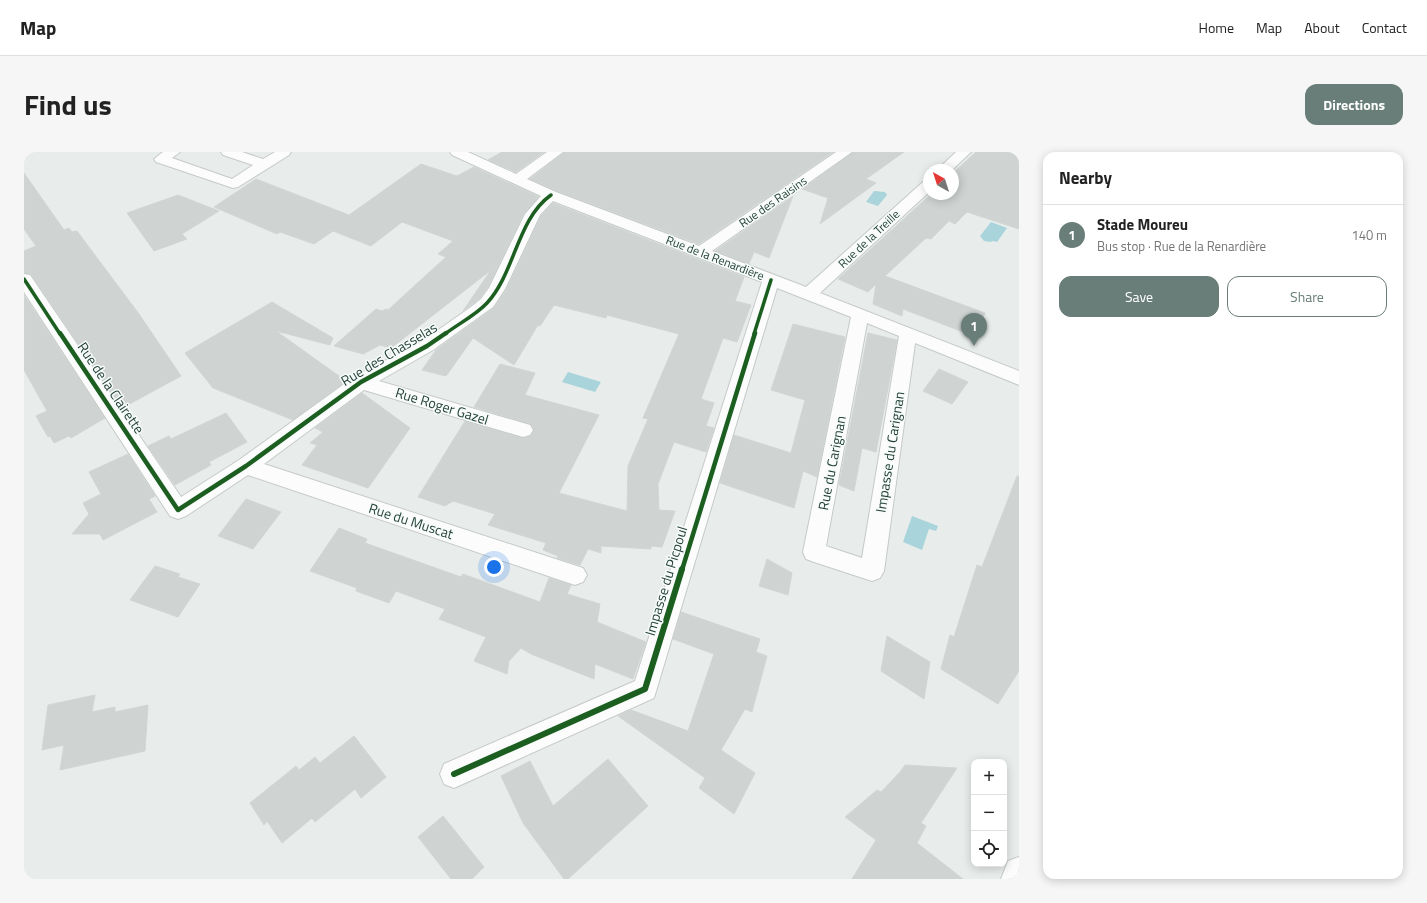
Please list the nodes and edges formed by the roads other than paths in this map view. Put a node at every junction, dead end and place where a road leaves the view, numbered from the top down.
1 (173, 152) edge
2 (228, 152) edge
3 (284, 152) edge
4 (456, 152) edge
5 (556, 152) edge
6 (844, 152) edge
7 (964, 152) edge
8 (264, 164) junction
9 (951, 164) edge
10 (516, 180) junction
11 (923, 190) edge
12 (551, 195) junction
13 (701, 252) junction
14 (24, 279) edge
15 (771, 280) junction
16 (809, 294) junction
17 (860, 314) junction
18 (908, 333) junction
19 (1019, 378) edge
20 (361, 382) junction
21 (523, 430) dead end
22 (246, 466) junction
23 (178, 510) joint
24 (872, 570) joint
25 (575, 575) dead end
26 (454, 774) dead end
27 (1019, 872) edge
28 (1016, 879) edge

1 - 8 street
2 - 8 street
3 - 8 street
4 - 10 street, Rue de la Renardière
5 - 10 street
6 - 13 street, Rue des Raisins
7 - 9 street
10 - 12 street, Rue de la Renardière
11 - 16 street, Rue de la Treille
12 - 13 street, Rue de la Renardière
12 - 20 street, Rue des Chasselas
13 - 15 street, Rue de la Renardière
14 - 23 street, Rue de la Clairette
15 - 16 street, Rue de la Renardière
15 - 26 street, Impasse du Picpoul
16 - 17 street, Rue de la Renardière
17 - 18 street, Rue de la Renardière
17 - 24 street, Rue du Carignan
18 - 19 street, Rue de la Renardière
18 - 24 street, Impasse du Carignan
20 - 21 street, Rue Roger Gazel
20 - 22 street, Rue des Chasselas
22 - 23 street, Rue des Chasselas
22 - 25 street, Rue du Muscat
27 - 28 street

